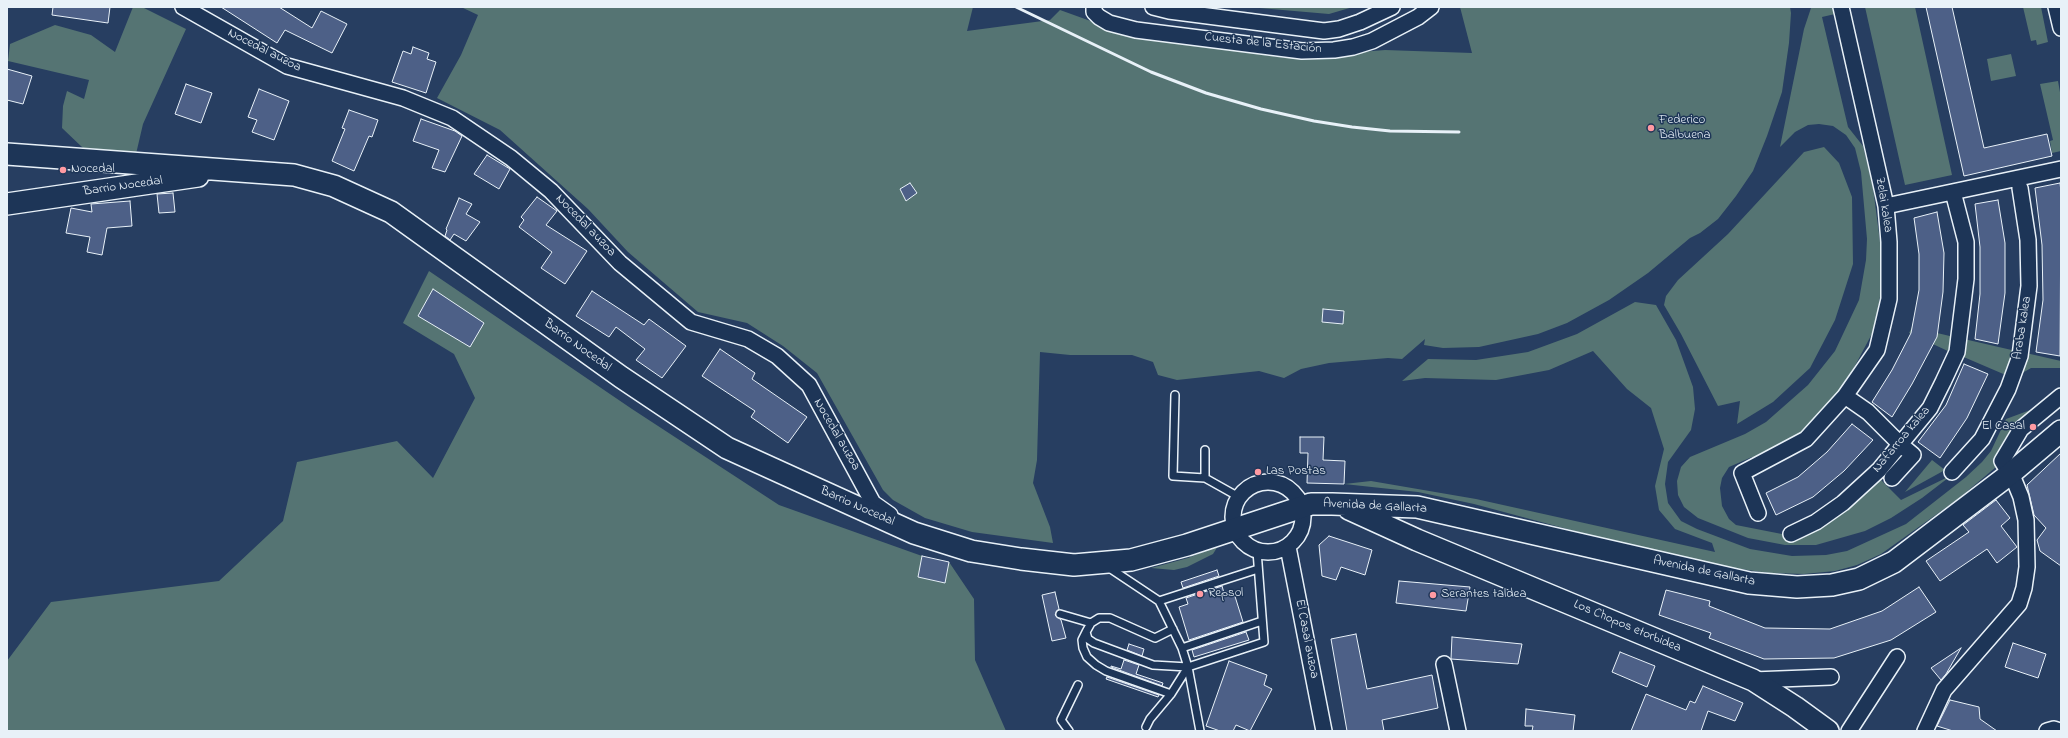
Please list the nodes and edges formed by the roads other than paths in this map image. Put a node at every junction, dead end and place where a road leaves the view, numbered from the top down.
1 (183, 7) edge
2 (1094, 7) edge
3 (1153, 7) edge
4 (1392, 7) edge
5 (1431, 7) edge
6 (1840, 7) edge
7 (2056, 7) edge
8 (2061, 28) edge
9 (7, 154) edge
10 (2061, 169) edge
11 (240, 170) junction
12 (2020, 188) dead end
13 (1953, 192) junction
14 (7, 204) edge
15 (1886, 206) junction
16 (1175, 394) dead end
17 (1845, 396) junction
18 (2061, 396) edge
19 (2061, 431) edge
20 (1900, 445) junction
21 (1205, 450) dead end
22 (2005, 466) dead end
23 (1952, 472) dead end
24 (1205, 478) junction
25 (1892, 478) dead end
26 (2014, 480) dead end
27 (1239, 497) junction
28 (1340, 505) junction
29 (1303, 507) junction
30 (1417, 507) junction
31 (1758, 513) dead end
32 (1234, 530) junction
33 (914, 533) junction
34 (1792, 534) dead end
35 (1417, 540) junction
36 (1288, 547) junction
37 (1257, 551) junction
38 (1102, 564) junction
39 (1258, 569) junction
40 (1159, 601) junction
41 (1060, 614) dead end
42 (1262, 621) junction
43 (1091, 623) junction
44 (1173, 629) junction
45 (1086, 632) junction
46 (1182, 648) junction
47 (1897, 657) dead end
48 (1444, 664) dead end
49 (1188, 667) junction
50 (1831, 677) dead end
51 (1753, 680) junction
52 (1078, 685) dead end
53 (1171, 694) junction
54 (1146, 727) dead end
55 (1069, 731) edge
56 (1200, 731) edge
57 (1324, 731) edge
58 (1458, 731) edge
59 (1828, 731) edge
60 (1849, 731) edge
61 (1925, 731) edge
62 (2047, 731) edge
63 (2060, 731) edge

1 - 33 street, Nocedal auzoa
2 - 5 street, Cuesta de la Estación
3 - 4 street, Cuesta de la Estación
6 - 15 street, Zelai kalea
7 - 8 street
9 - 11 street, Barrio Nocedal
10 - 13 street
11 - 14 street, Barrio Nocedal
11 - 33 street, Barrio Nocedal
12 - 23 street, Araba kalea
13 - 15 street
13 - 20 street, Nafarroa kalea
15 - 17 street, Zelai kalea
16 - 24 lane
17 - 20 street
17 - 31 street
18 - 22 street
19 - 30 street, Avenida de Gallarta
20 - 25 street
20 - 34 street, Nafarroa kalea
21 - 24 lane
24 - 27 lane
26 - 61 street
27 - 29 street
27 - 32 street
28 - 29 street, Avenida de Gallarta
28 - 30 street, Avenida de Gallarta
28 - 35 street, Los Chopos etorbidea
29 - 32 street, Avenida de Gallarta
29 - 36 street
30 - 35 street
32 - 37 street
32 - 38 street, Avenida de Gallarta
33 - 38 street, Barrio Nocedal
35 - 51 street, Los Chopos etorbidea
36 - 37 street
36 - 57 street, El Casal auzoa
37 - 39 lane
38 - 40 lane
39 - 40 lane
39 - 42 lane
40 - 44 lane
41 - 43 lane
42 - 46 lane
42 - 49 lane
43 - 44 lane
43 - 45 lane
44 - 46 lane
45 - 49 lane
45 - 53 lane
46 - 49 lane
47 - 60 street
48 - 58 street
49 - 53 lane
49 - 56 lane
50 - 51 street
51 - 59 street, Los Chopos etorbidea
52 - 55 lane
53 - 54 lane
62 - 63 street

